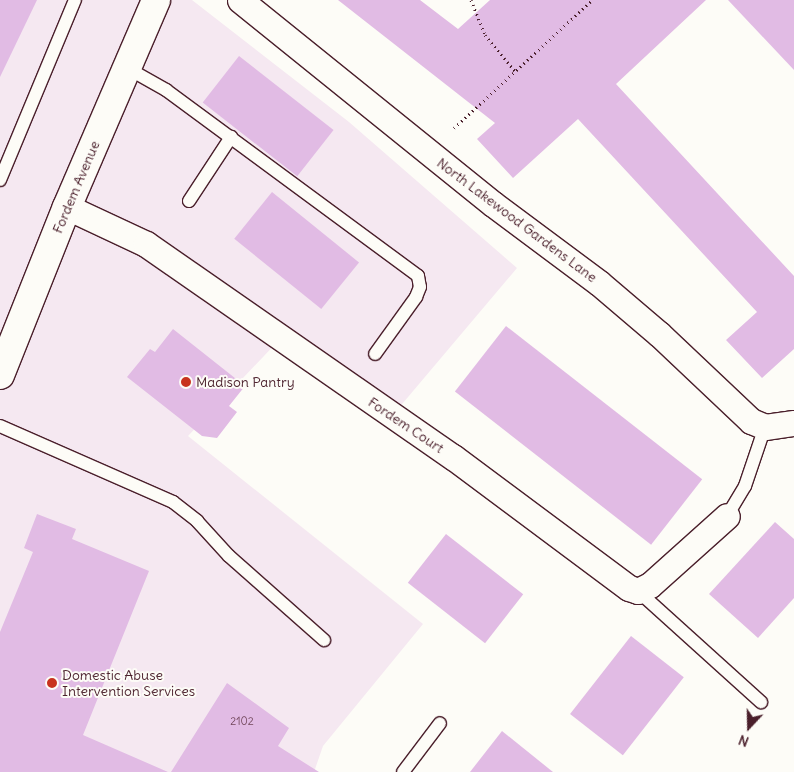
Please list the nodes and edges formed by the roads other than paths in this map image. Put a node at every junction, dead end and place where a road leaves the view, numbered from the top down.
1 (75, 0) edge
2 (156, 0) edge
3 (240, 0) edge
4 (127, 68) junction
5 (231, 137) junction
6 (0, 180) edge
7 (189, 201) dead end
8 (67, 207) junction
9 (375, 354) dead end
10 (0, 375) edge
11 (794, 423) edge
12 (0, 426) edge
13 (765, 427) junction
14 (727, 516) joint
15 (638, 591) junction
16 (324, 640) dead end
17 (761, 702) dead end
18 (440, 723) dead end
19 (403, 772) edge

1 - 6 lane
2 - 4 street, Fordem Avenue
3 - 13 street, North Lakewood Gardens Lane
4 - 5 lane
4 - 8 street, Fordem Avenue
5 - 7 lane
5 - 9 lane
8 - 10 street, Fordem Avenue
8 - 15 street, Fordem Court
11 - 13 street
12 - 16 lane
13 - 14 lane
14 - 15 street
15 - 17 lane
18 - 19 lane

